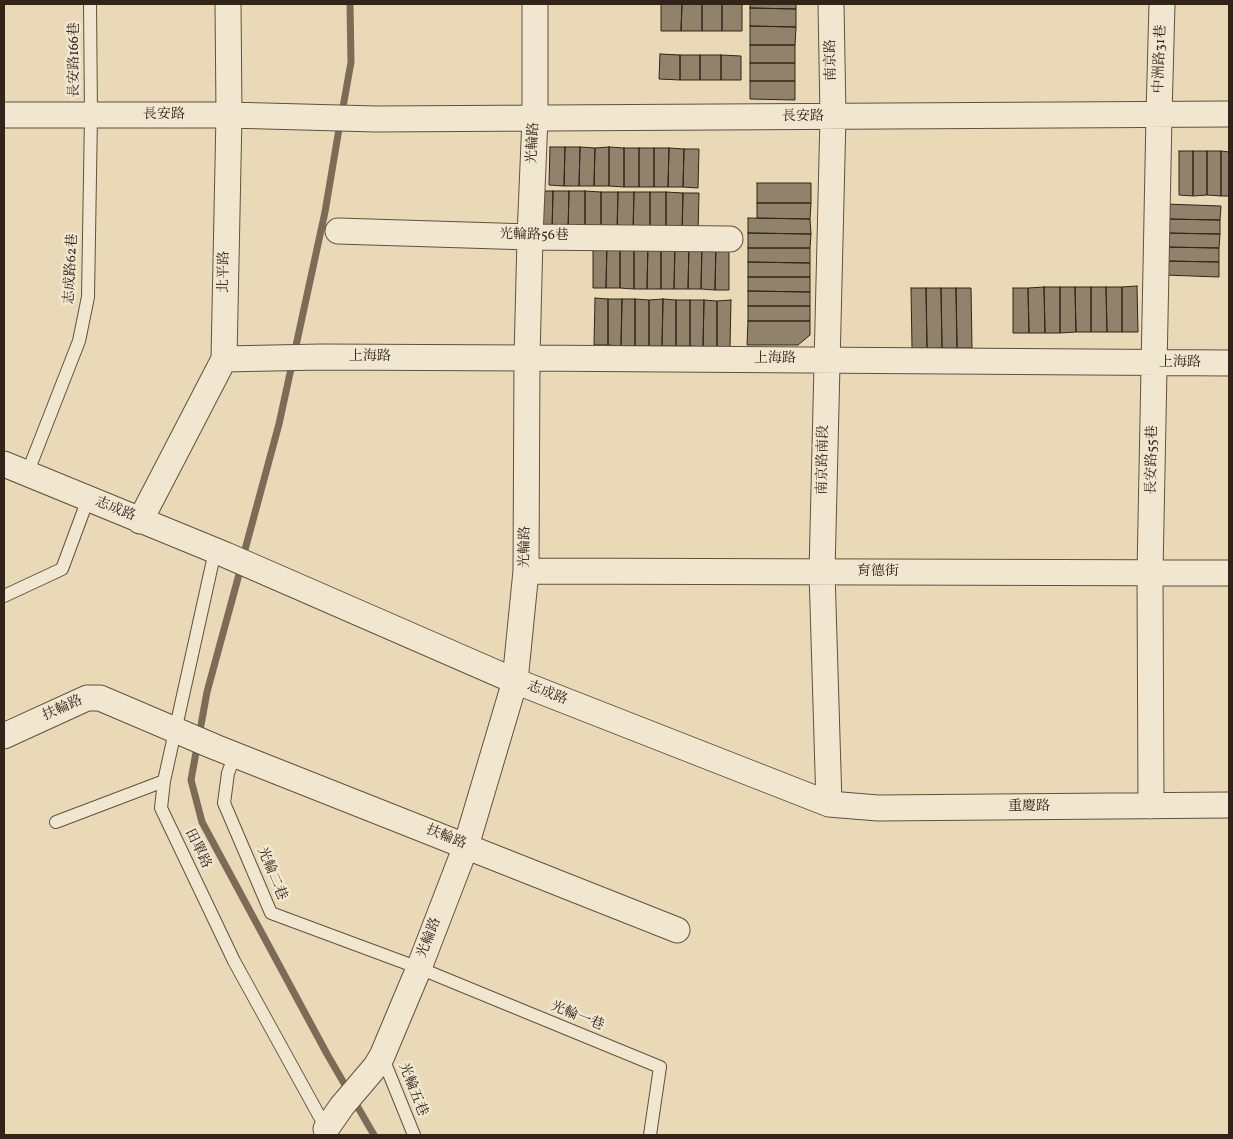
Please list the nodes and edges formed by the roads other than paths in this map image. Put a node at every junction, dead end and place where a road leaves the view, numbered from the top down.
1 (90, 4) edge
2 (228, 4) edge
3 (536, 4) edge
4 (832, 4) edge
5 (1162, 4) edge
6 (1229, 114) edge
7 (4, 115) edge
8 (91, 115) junction
9 (229, 115) junction
10 (1159, 115) junction
11 (833, 116) junction
12 (535, 118) junction
13 (338, 231) dead end
14 (530, 237) junction
15 (730, 239) dead end
16 (527, 358) junction
17 (224, 359) junction
18 (826, 359) junction
19 (1155, 363) junction
20 (1229, 363) edge
21 (4, 464) edge
22 (27, 474) junction
23 (88, 499) junction
24 (140, 521) junction
25 (221, 553) junction
26 (526, 571) junction
27 (822, 572) junction
28 (1150, 572) junction
29 (1229, 573) edge
30 (4, 596) edge
31 (515, 681) junction
32 (177, 731) junction
33 (4, 736) edge
34 (225, 751) junction
35 (164, 780) junction
36 (829, 804) junction
37 (1229, 805) edge
38 (1151, 806) junction
39 (56, 822) dead end
40 (466, 846) junction
41 (676, 930) dead end
42 (419, 968) junction
43 (379, 1061) junction
44 (328, 1132) edge
45 (414, 1135) edge
46 (650, 1135) edge

1 - 8 lane, 長安路166巷
2 - 9 street, 北平路
3 - 12 street, 光輪路
4 - 11 street, 南京路
5 - 10 street, 中洲路31巷
6 - 10 street, 長安路
7 - 8 street, 長安路
8 - 9 street, 長安路
8 - 22 lane, 志成路62巷
9 - 12 street, 長安路
9 - 17 street, 北平路
10 - 11 street, 長安路
10 - 19 street, 長安路55巷
11 - 12 street, 長安路
11 - 18 street, 南京路南段
12 - 14 street, 光輪路
13 - 14 street, 光輪路56巷
14 - 15 street, 光輪路56巷
14 - 16 street, 光輪路
16 - 17 street, 上海路
16 - 18 street, 上海路
16 - 26 street, 光輪路
17 - 24 street, 北平路
18 - 19 street, 上海路
18 - 27 street, 南京路南段
19 - 20 street, 上海路
19 - 28 street, 長安路55巷
21 - 22 street, 志成路
22 - 23 street, 志成路
23 - 24 street, 志成路
23 - 30 lane
24 - 25 street, 志成路
25 - 31 street, 志成路
25 - 32 lane, 田單路
26 - 27 street, 育德街
26 - 31 street, 光輪路
27 - 28 street, 育德街
27 - 36 street, 南京路南段
28 - 29 street, 育德街
28 - 38 street, 長安路55巷
31 - 36 street, 志成路
31 - 40 street, 光輪路
32 - 33 street, 扶輪路
32 - 34 street, 扶輪路
32 - 35 lane, 田單路
34 - 40 street, 扶輪路
34 - 42 lane, 光輪二巷
35 - 39 lane
35 - 44 lane, 田單路
36 - 38 street, 重慶路
37 - 38 street, 重慶路
40 - 41 street, 扶輪路
40 - 42 street, 光輪路
42 - 43 street, 光輪路
42 - 46 lane, 光輪一巷
43 - 44 street, 光輪路
43 - 45 lane, 光輪五巷

